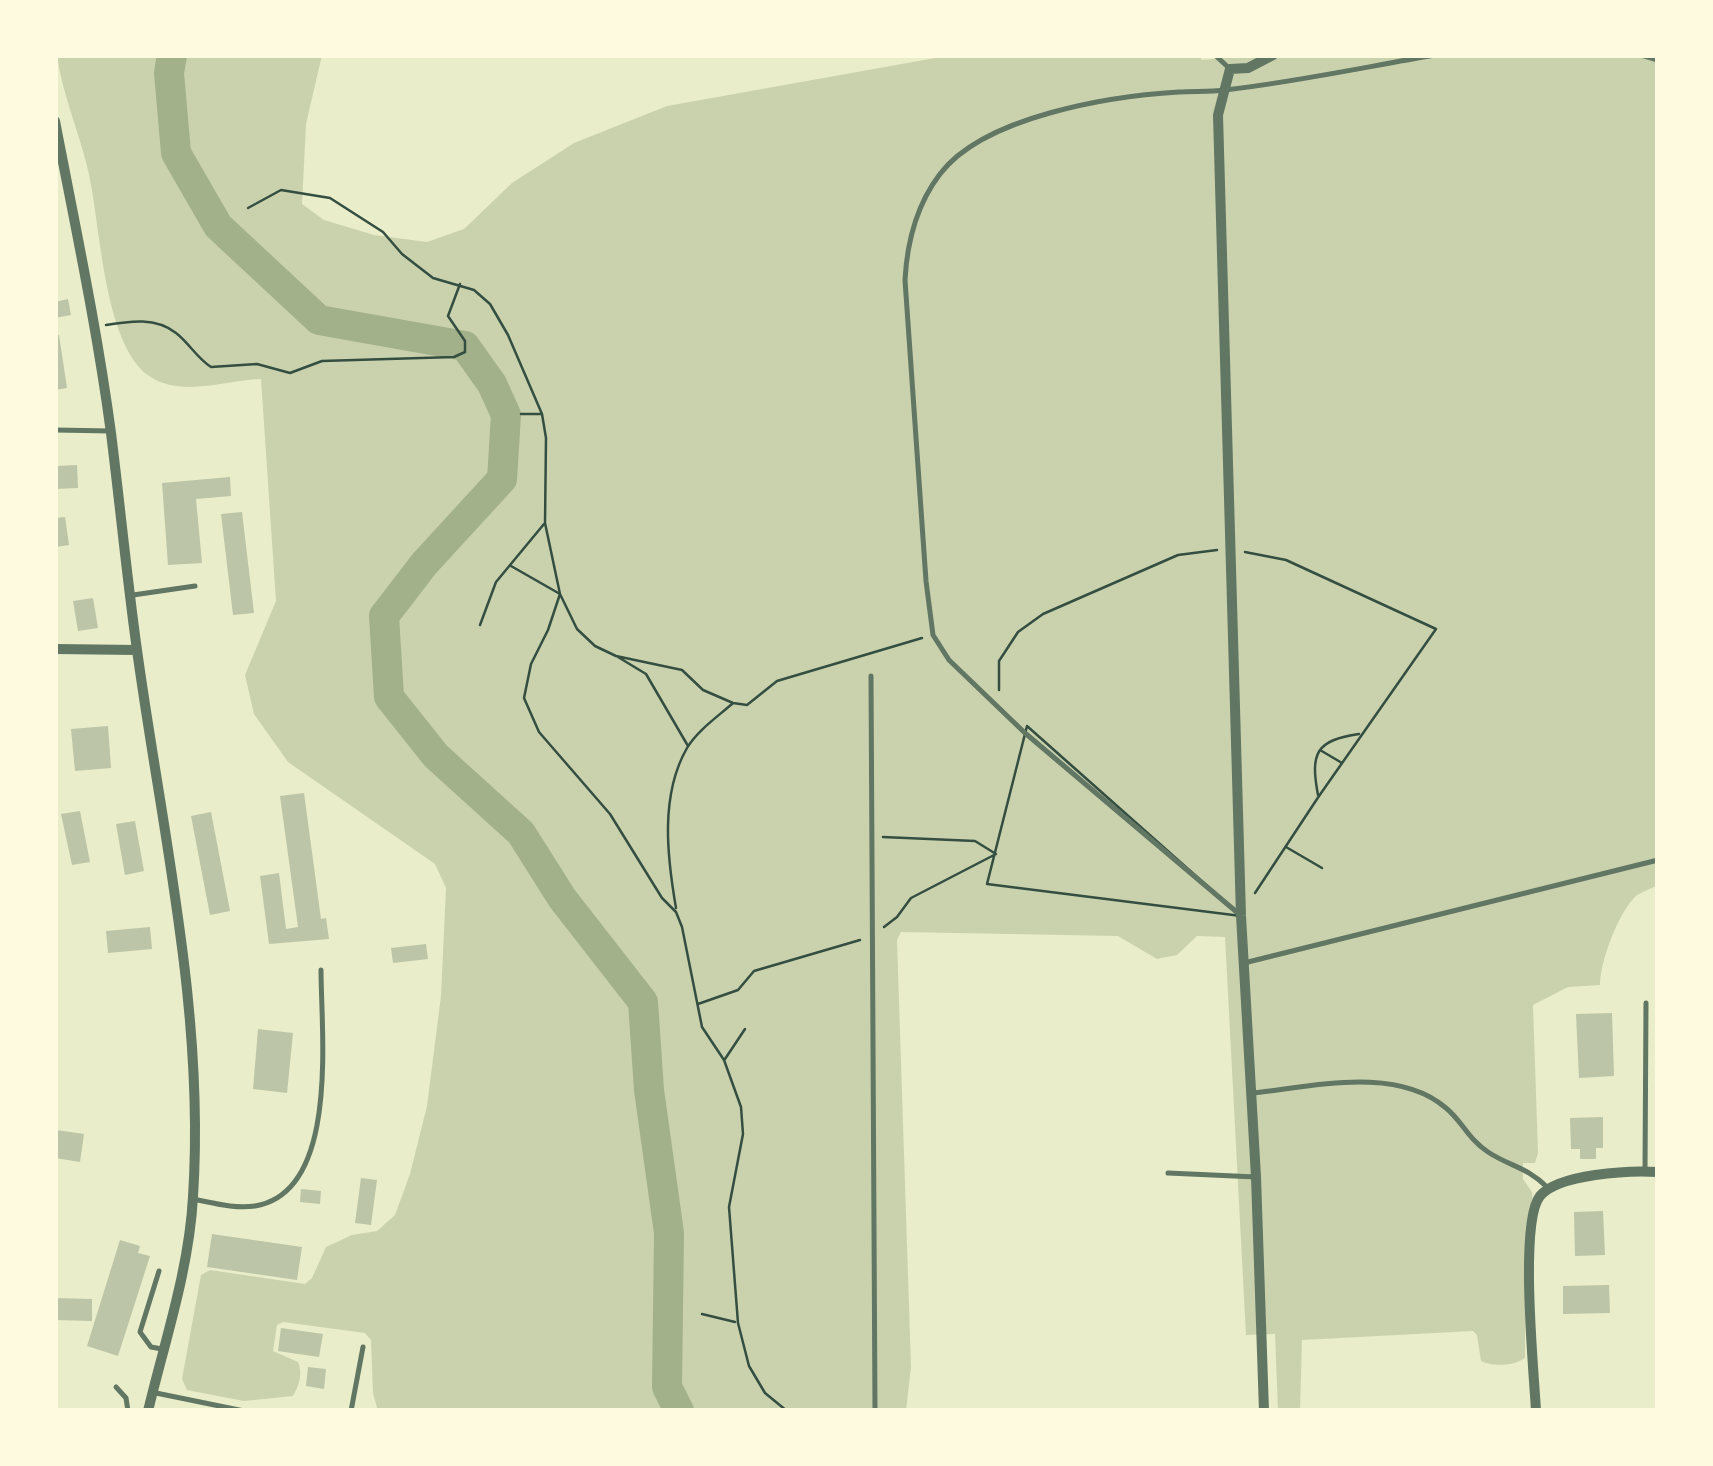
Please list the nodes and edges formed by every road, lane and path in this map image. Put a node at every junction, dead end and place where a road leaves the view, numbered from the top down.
1 (1215, 55) edge
2 (1273, 55) edge
3 (1435, 55) edge
4 (1641, 55) edge
5 (1658, 60) edge
6 (1230, 69) junction
7 (1223, 90) junction
8 (55, 121) edge
9 (248, 208) dead end
10 (460, 284) junction
11 (95, 326) junction
12 (521, 414) dead end
13 (542, 414) junction
14 (55, 430) edge
15 (111, 432) junction
16 (545, 523) junction
17 (1232, 550) junction
18 (511, 566) junction
19 (196, 586) dead end
20 (560, 594) junction
21 (130, 596) junction
22 (480, 625) dead end
23 (934, 635) junction
24 (55, 649) edge
25 (137, 650) junction
26 (616, 656) junction
27 (871, 676) dead end
28 (1000, 696) dead end
29 (734, 704) junction
30 (1018, 716) dead end
31 (1026, 730) junction
32 (1362, 734) junction
33 (688, 746) junction
34 (1318, 750) junction
35 (1342, 763) junction
36 (1318, 796) junction
37 (1286, 847) junction
38 (1658, 860) edge
39 (1322, 868) dead end
40 (676, 912) junction
41 (1241, 916) junction
42 (1244, 963) junction
43 (321, 970) dead end
44 (1646, 1003) dead end
45 (746, 1029) dead end
46 (724, 1060) junction
47 (1252, 1092) junction
48 (1645, 1171) junction
49 (1658, 1172) edge
50 (1168, 1173) dead end
51 (1256, 1177) junction
52 (1548, 1188) junction
53 (194, 1198) junction
54 (159, 1271) dead end
55 (702, 1314) dead end
56 (738, 1323) junction
57 (362, 1346) dead end
58 (162, 1349) junction
59 (116, 1387) dead end
60 (152, 1392) junction
61 (128, 1411) edge
62 (148, 1411) edge
63 (244, 1411) edge
64 (274, 1411) edge
65 (309, 1411) edge
66 (351, 1411) edge
67 (788, 1411) edge
68 (875, 1411) edge
69 (1264, 1411) edge
70 (1536, 1411) edge

1 - 6 lane
2 - 6 street
3 - 7 lane
4 - 5 lane
6 - 7 street
7 - 17 street
7 - 23 lane
8 - 11 street
9 - 10 path
10 - 11 path
10 - 13 path
11 - 15 street
12 - 13 path
13 - 16 path
14 - 15 lane
15 - 21 street
16 - 18 path
16 - 20 path
17 - 28 path
17 - 32 path
17 - 41 street
18 - 20 path
18 - 22 path
19 - 21 lane
20 - 26 path
20 - 40 path
21 - 25 street
23 - 29 path
23 - 31 lane
24 - 25 street
25 - 53 street
26 - 29 path
26 - 33 path
27 - 68 lane
29 - 33 path
30 - 31 path
31 - 41 lane
31 - 41 path
32 - 34 path
32 - 35 path
33 - 40 path
34 - 35 path
34 - 36 path
35 - 36 path
36 - 37 path
37 - 39 path
37 - 41 path
38 - 42 lane
40 - 46 path
41 - 42 street
42 - 47 street
43 - 53 lane
44 - 48 lane
45 - 46 path
46 - 56 path
47 - 51 street
47 - 52 lane
48 - 49 street
48 - 52 street
50 - 51 lane
51 - 69 street
52 - 70 street
53 - 58 street
54 - 58 lane
55 - 56 path
56 - 67 path
57 - 66 lane
58 - 60 street
59 - 61 lane
60 - 62 street
60 - 63 lane
64 - 65 lane

